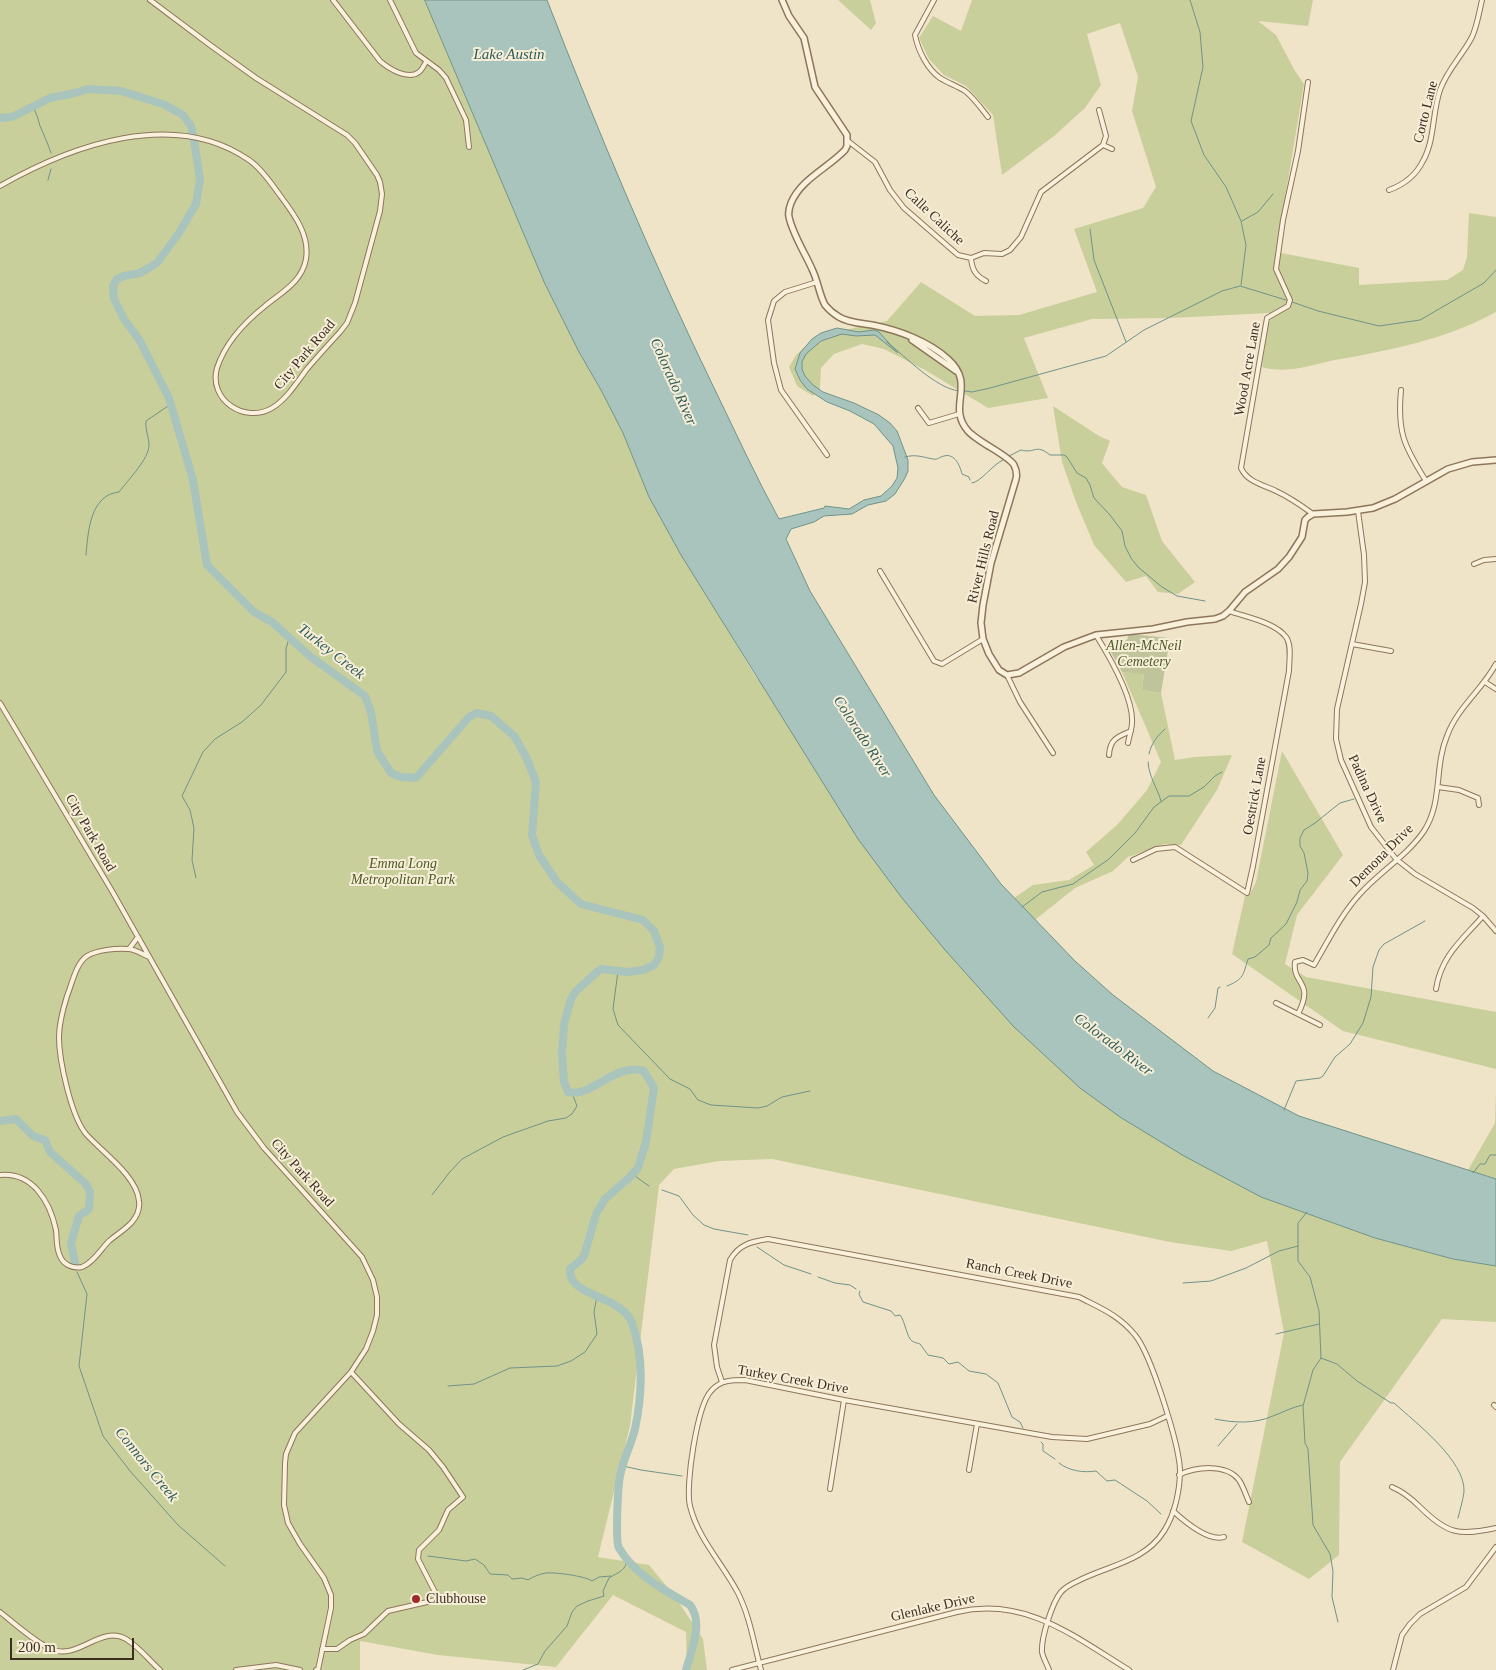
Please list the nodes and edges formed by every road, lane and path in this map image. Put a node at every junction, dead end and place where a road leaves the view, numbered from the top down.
1 (150, 0) edge
2 (333, 0) edge
3 (390, 0) edge
4 (782, 0) edge
5 (934, 0) edge
6 (1482, 0) edge
7 (426, 62) junction
8 (1308, 82) dead end
9 (1100, 110) dead end
10 (988, 117) dead end
11 (848, 141) junction
12 (1104, 145) junction
13 (469, 148) dead end
14 (1112, 149) dead end
15 (0, 186) edge
16 (1389, 190) dead end
17 (970, 258) junction
18 (986, 281) dead end
19 (817, 282) junction
20 (1401, 390) dead end
21 (918, 408) dead end
22 (959, 414) junction
23 (827, 455) dead end
24 (1496, 460) edge
25 (1426, 481) junction
26 (1358, 511) junction
27 (1313, 514) junction
28 (1496, 559) edge
29 (1474, 564) dead end
30 (880, 571) dead end
31 (1229, 611) junction
32 (1096, 635) junction
33 (983, 639) junction
34 (1352, 644) junction
35 (1390, 651) dead end
36 (1496, 664) edge
37 (1007, 676) junction
38 (1485, 682) junction
39 (1496, 689) edge
40 (0, 703) edge
41 (1130, 731) junction
42 (1128, 742) dead end
43 (1053, 753) dead end
44 (1109, 755) dead end
45 (1438, 787) junction
46 (1479, 805) dead end
47 (1396, 859) junction
48 (1133, 860) dead end
49 (1483, 916) junction
50 (1496, 931) edge
51 (138, 937) junction
52 (129, 949) junction
53 (150, 957) junction
54 (1436, 989) dead end
55 (1276, 1003) dead end
56 (1298, 1014) junction
57 (1320, 1024) dead end
58 (0, 1176) edge
59 (351, 1372) junction
60 (722, 1382) junction
61 (844, 1400) junction
62 (1167, 1416) junction
63 (977, 1424) junction
64 (969, 1470) dead end
65 (1179, 1475) junction
66 (1392, 1487) dead end
67 (830, 1489) dead end
68 (1248, 1502) dead end
69 (1173, 1511) junction
70 (1496, 1528) edge
71 (1224, 1537) dead end
72 (1496, 1547) edge
73 (0, 1612) edge
74 (1047, 1621) junction
75 (322, 1649) junction
76 (759, 1663) junction
77 (160, 1670) edge
78 (236, 1670) edge
79 (300, 1670) edge
80 (317, 1670) edge
81 (732, 1670) edge
82 (761, 1670) edge
83 (1049, 1670) edge
84 (1129, 1670) edge
85 (1393, 1670) edge

1 - 15 street, City Park Road
2 - 7 street
3 - 7 street
4 - 11 street
5 - 10 street
6 - 16 street, Corto Lane
7 - 13 street
8 - 27 street, Wood Acre Lane
9 - 12 street
11 - 17 street, Calle Caliche
11 - 19 street
12 - 14 street
12 - 17 street
17 - 18 street, Calle Caliche
19 - 22 street
19 - 23 street
20 - 25 street
21 - 22 street
22 - 33 street, River Hills Road
24 - 25 street
25 - 26 street
26 - 27 street
26 - 34 street, Padina Drive
27 - 31 street
28 - 29 street
30 - 33 street
31 - 32 street
31 - 48 street, Oestrick Lane
32 - 37 street
32 - 41 street
33 - 37 street, River Hills Road
34 - 35 street
34 - 47 street, Padina Drive
36 - 38 street, Demona Drive
37 - 43 street, River Hills Road
38 - 39 street
38 - 45 street, Demona Drive
40 - 51 street, City Park Road
41 - 42 street
41 - 44 street
45 - 46 street
45 - 47 street, Demona Drive
47 - 49 street, Padina Drive
47 - 56 street, Demona Drive
49 - 50 street, Padina Drive
49 - 54 street
51 - 52 street
51 - 53 street, City Park Road
52 - 53 street
52 - 58 street
53 - 59 street, City Park Road
55 - 56 street
56 - 57 street
59 - 75 street, City Park Road
59 - 75 street
60 - 61 street, Turkey Creek Drive
60 - 62 street, Ranch Creek Drive
60 - 76 street, Turkey Creek Drive
61 - 63 street, Turkey Creek Drive
61 - 67 street
62 - 63 street, Turkey Creek Drive
62 - 65 street, Ranch Creek Drive
63 - 64 street
65 - 68 street
65 - 69 street, Ranch Creek Drive
66 - 70 street
69 - 71 street
69 - 74 street, Ranch Creek Drive
72 - 85 street
73 - 77 street
74 - 76 street, Glenlake Drive
74 - 83 street, Ranch Creek Drive
74 - 84 street, Glenlake Drive
75 - 80 street, City Park Road
76 - 81 street, Glenlake Drive
76 - 82 street, Turkey Creek Drive
78 - 79 street

